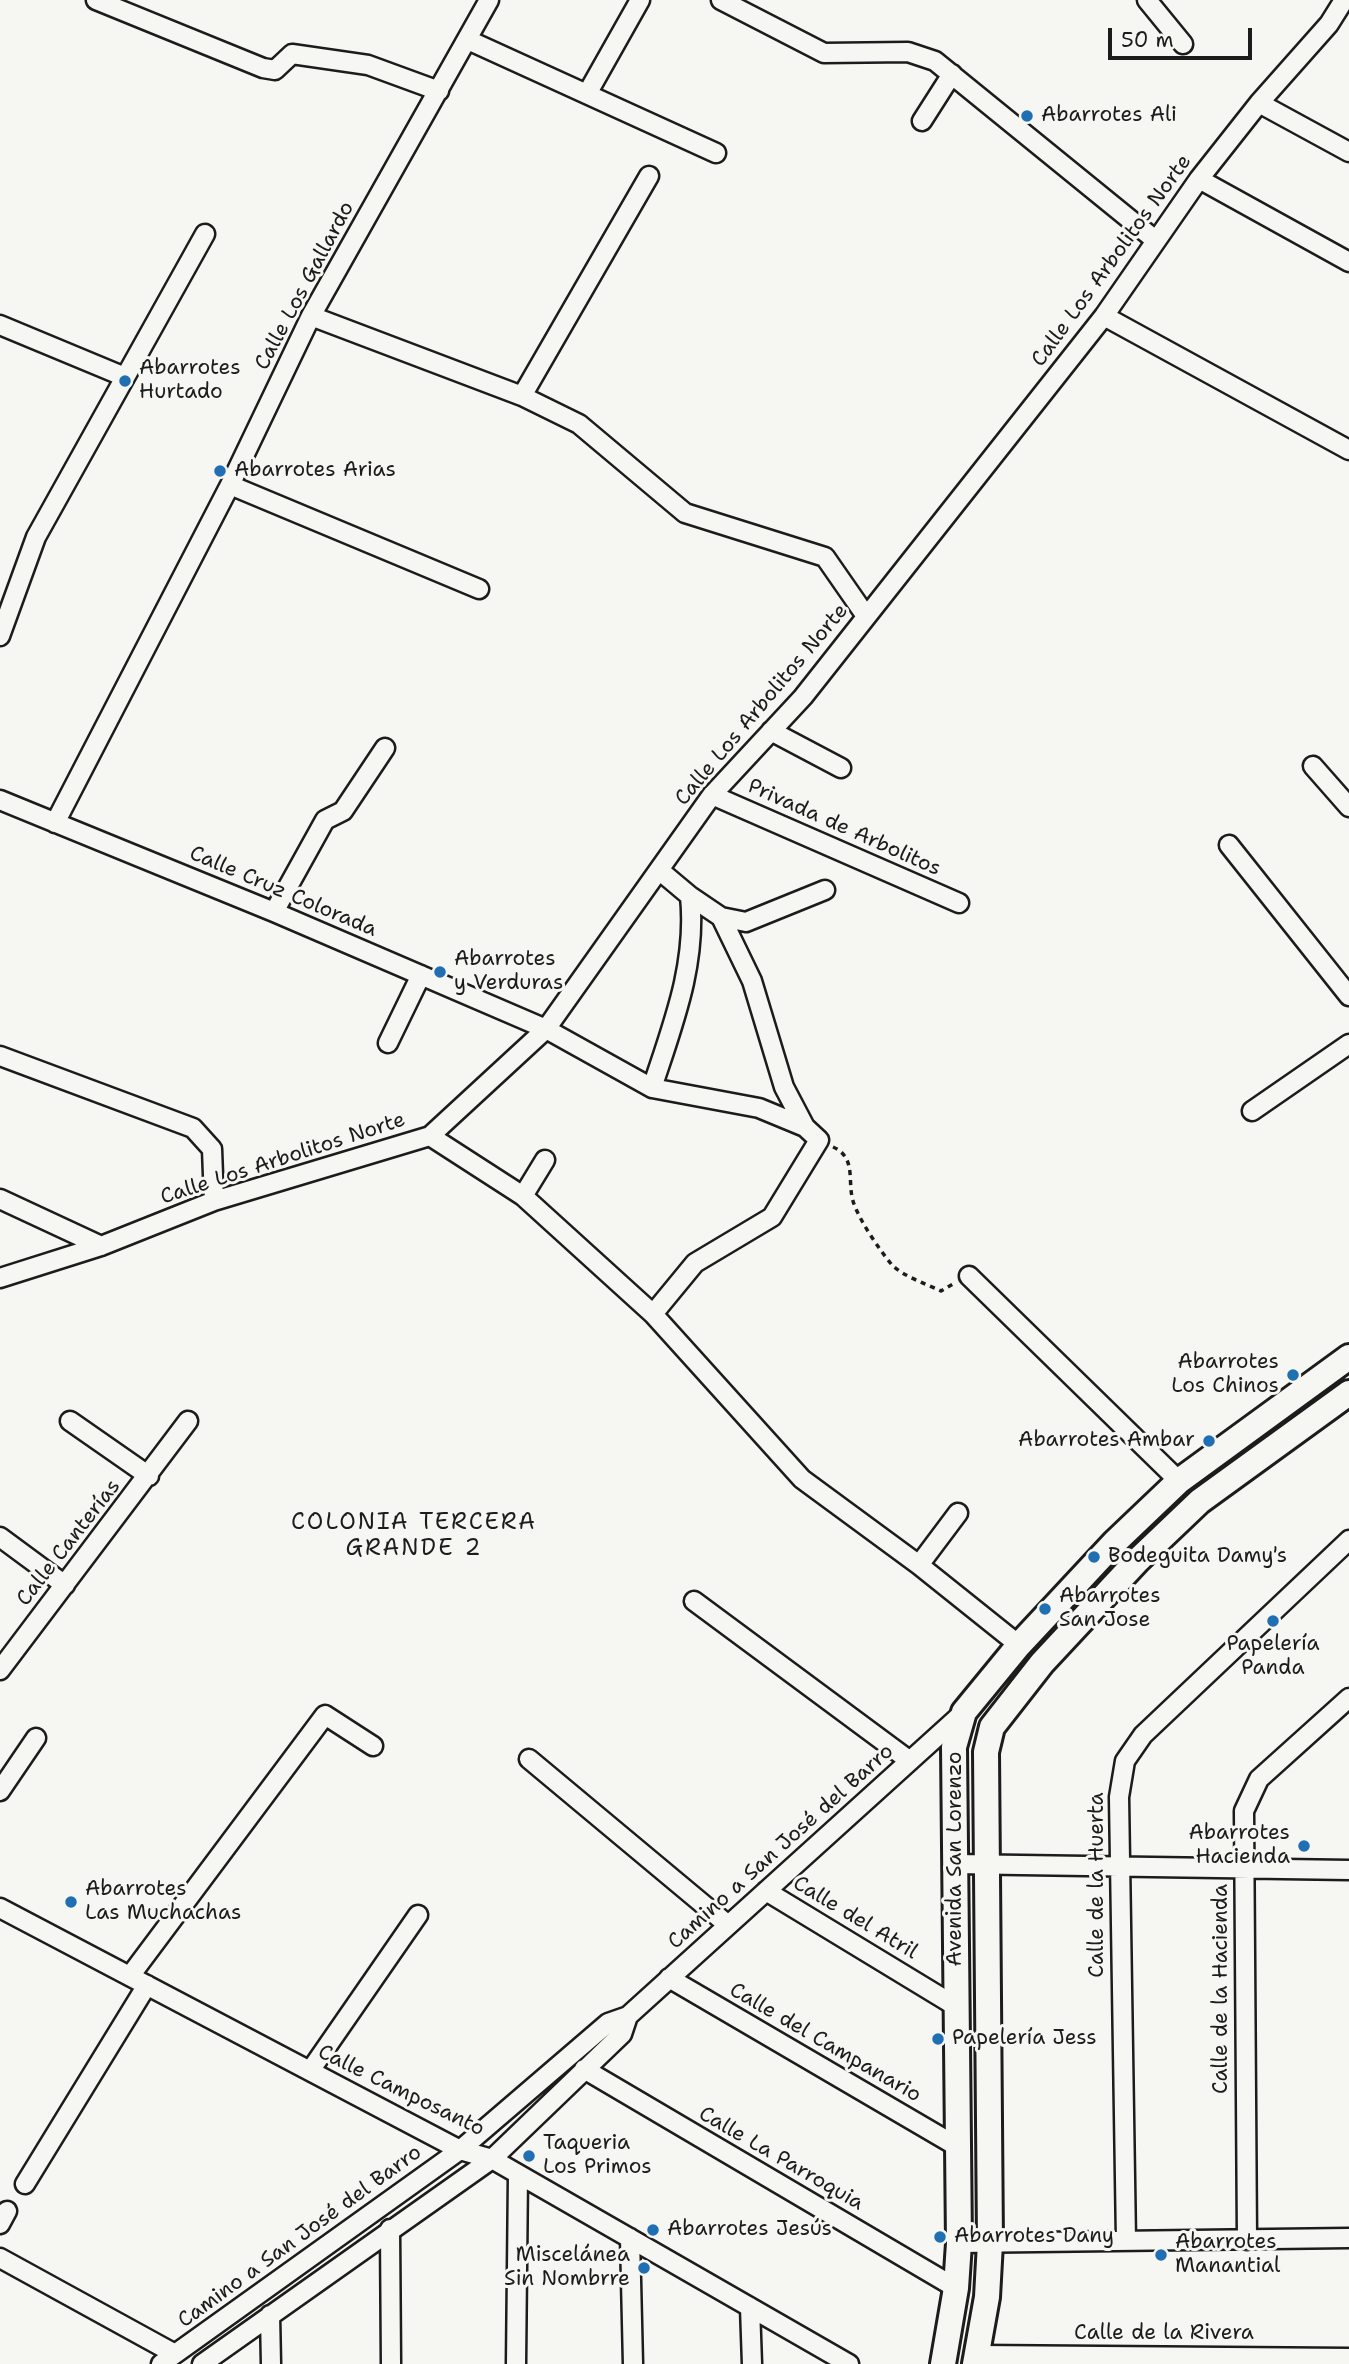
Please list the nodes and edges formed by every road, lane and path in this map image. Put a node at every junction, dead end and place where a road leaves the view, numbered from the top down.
1 (96, 0) edge
2 (489, 0) edge
3 (640, 0) edge
4 (720, 0) edge
5 (1147, 0) edge
6 (1344, 0) edge
7 (468, 40) junction
8 (1182, 44) dead end
9 (952, 74) junction
10 (439, 91) junction
11 (587, 94) junction
12 (1259, 103) junction
13 (922, 121) dead end
14 (1349, 152) edge
15 (716, 153) dead end
16 (649, 176) dead end
17 (1199, 179) junction
18 (205, 234) dead end
19 (1154, 239) junction
20 (1349, 262) edge
21 (311, 316) junction
22 (1104, 316) junction
23 (0, 325) edge
24 (125, 377) junction
25 (522, 396) junction
26 (1349, 450) edge
27 (230, 485) junction
28 (479, 589) dead end
29 (866, 616) junction
30 (0, 636) edge
31 (771, 731) junction
32 (385, 748) dead end
33 (1313, 766) dead end
34 (841, 768) dead end
35 (712, 795) junction
36 (0, 800) edge
37 (1349, 807) edge
38 (55, 822) junction
39 (1228, 845) dead end
40 (659, 870) junction
41 (825, 890) dead end
42 (690, 896) junction
43 (959, 903) dead end
44 (274, 912) junction
45 (721, 917) junction
46 (421, 975) junction
47 (1349, 996) edge
48 (547, 1029) junction
49 (388, 1043) dead end
50 (1349, 1044) edge
51 (0, 1056) edge
52 (652, 1088) junction
53 (1252, 1111) dead end
54 (805, 1127) junction
55 (430, 1136) junction
56 (819, 1140) junction
57 (545, 1160) dead end
58 (523, 1196) junction
59 (0, 1199) edge
60 (215, 1202) junction
61 (101, 1246) junction
62 (969, 1276) joint
63 (0, 1279) edge
64 (653, 1314) junction
65 (1349, 1357) edge
66 (1349, 1393) edge
67 (70, 1421) dead end
68 (188, 1421) dead end
69 (149, 1476) junction
70 (1179, 1481) junction
71 (958, 1513) dead end
72 (0, 1537) edge
73 (1349, 1540) edge
74 (919, 1565) junction
75 (65, 1585) junction
76 (694, 1601) dead end
77 (1019, 1645) junction
78 (0, 1670) edge
79 (1349, 1698) edge
80 (964, 1712) junction
81 (992, 1727) junction
82 (36, 1738) dead end
83 (373, 1746) dead end
84 (529, 1759) dead end
85 (911, 1761) junction
86 (0, 1791) edge
87 (955, 1864) junction
88 (987, 1864) junction
89 (1119, 1867) junction
90 (1244, 1869) junction
91 (1349, 1870) edge
92 (766, 1891) junction
93 (0, 1908) edge
94 (418, 1915) dead end
95 (728, 1925) junction
96 (130, 1976) junction
97 (669, 1978) junction
98 (147, 1985) junction
99 (957, 2007) junction
100 (628, 2016) junction
101 (988, 2052) junction
102 (957, 2053) junction
103 (584, 2069) junction
104 (310, 2071) junction
105 (958, 2147) junction
106 (460, 2150) junction
107 (492, 2159) junction
108 (518, 2174) junction
109 (25, 2184) dead end
110 (390, 2228) junction
111 (630, 2238) junction
112 (1349, 2238) edge
113 (1247, 2240) junction
114 (1126, 2241) junction
115 (959, 2243) junction
116 (990, 2243) junction
117 (0, 2258) edge
118 (956, 2288) junction
119 (750, 2307) junction
120 (270, 2315) junction
121 (1349, 2358) edge
122 (168, 2359) edge
123 (976, 2360) edge
124 (202, 2364) edge
125 (271, 2364) edge
126 (391, 2364) edge
127 (516, 2364) edge
128 (633, 2364) edge
129 (752, 2364) edge
130 (849, 2364) edge
131 (943, 2364) edge

1 - 10 street
2 - 7 street, Calle Los Gallardo
3 - 11 street
4 - 9 street
5 - 8 street
6 - 12 street, Calle Los Arbolitos Norte
7 - 10 street, Calle Los Gallardo
7 - 11 street
9 - 13 street
9 - 19 street
10 - 21 street, Calle Los Gallardo
11 - 15 street
12 - 14 street
12 - 17 street, Calle Los Arbolitos Norte
16 - 25 street
17 - 19 street, Calle Los Arbolitos Norte
17 - 20 street
18 - 24 street
19 - 22 street, Calle Los Arbolitos Norte
21 - 25 street
21 - 27 street, Calle Los Gallardo
22 - 26 street
22 - 29 street, Calle Los Arbolitos Norte
23 - 24 street
24 - 30 street
25 - 29 street
27 - 28 street
27 - 38 street, Calle Los Gallardo
29 - 31 street, Calle Los Arbolitos Norte
31 - 34 street
31 - 35 street, Calle Los Arbolitos Norte
32 - 44 street
33 - 37 street
35 - 40 street, Calle Los Arbolitos Norte
35 - 43 street, Privada de Arbolitos
36 - 38 street, Calle Cruz Colorada
38 - 44 street, Calle Cruz Colorada
39 - 47 street
40 - 42 street
40 - 48 street, Calle Los Arbolitos Norte
41 - 45 street
42 - 45 street
42 - 52 street
44 - 46 street, Calle Cruz Colorada
45 - 54 street
46 - 48 street, Calle Cruz Colorada
46 - 49 street
48 - 52 street, Calle Cruz Colorada
48 - 55 street, Calle Los Arbolitos Norte
50 - 53 street
51 - 60 street
52 - 54 street, Calle Cruz Colorada
54 - 56 street
55 - 58 street
55 - 60 street, Calle Los Arbolitos Norte
56 - 62 path
56 - 64 street
57 - 58 street
58 - 64 street
59 - 61 street
60 - 61 street, Calle Los Arbolitos Norte
61 - 63 street, Calle Los Arbolitos Norte
62 - 70 street
64 - 74 street
65 - 70 street, Avenida San Lorenzo
66 - 81 street, Avenida San Lorenzo
67 - 69 street
68 - 69 street, Calle Canterías
69 - 75 street, Calle Canterías
70 - 77 street, Avenida San Lorenzo
71 - 74 street
72 - 75 street
73 - 89 street, Calle de la Huerta
74 - 77 street
75 - 78 street, Calle Canterías
76 - 85 street
77 - 80 street, Avenida San Lorenzo
79 - 90 street, Calle de la Hacienda
80 - 81 street
80 - 85 street, Camino a San José del Barro
80 - 87 street, Avenida San Lorenzo
81 - 88 street, Avenida San Lorenzo
82 - 86 street
83 - 96 street
84 - 95 street
85 - 92 street, Camino a San José del Barro
87 - 88 street
87 - 99 street, Avenida San Lorenzo
88 - 89 street
88 - 101 street, Avenida San Lorenzo
89 - 90 street
89 - 114 street, Calle de la Huerta
90 - 91 street
90 - 113 street, Calle de la Hacienda
92 - 95 street, Camino a San José del Barro
92 - 99 street, Calle del Atril
93 - 96 street, Calle Camposanto
94 - 104 street
95 - 97 street, Camino a San José del Barro
96 - 98 street, Calle Camposanto
97 - 100 street, Camino a San José del Barro
97 - 105 street, Calle del Campanario
98 - 104 street, Calle Camposanto
98 - 109 street
99 - 102 street, Avenida San Lorenzo
100 - 103 street, Camino a San José del Barro
100 - 106 street, Camino a San José del Barro
101 - 102 street
101 - 116 street, Avenida San Lorenzo
102 - 105 street, Avenida San Lorenzo
103 - 107 street, Camino a San José del Barro
103 - 118 street, Calle La Parroquia
104 - 106 street, Calle Camposanto
105 - 115 street, Avenida San Lorenzo
106 - 107 street, Calle Camposanto
106 - 122 street, Camino a San José del Barro
107 - 108 street, Calle Camposanto
107 - 110 street, Camino a San José del Barro
108 - 111 street, Calle Camposanto
108 - 127 street
110 - 120 street, Camino a San José del Barro
110 - 126 street
111 - 119 street, Calle Camposanto
111 - 128 street
112 - 113 street
113 - 114 street
114 - 116 street
115 - 116 street
115 - 118 street, Avenida San Lorenzo
116 - 123 street, Avenida San Lorenzo
117 - 122 street
118 - 131 street, Avenida San Lorenzo
119 - 129 street
119 - 130 street, Calle Camposanto
120 - 124 street, Camino a San José del Barro
120 - 125 street
121 - 123 street, Calle de la Rivera

